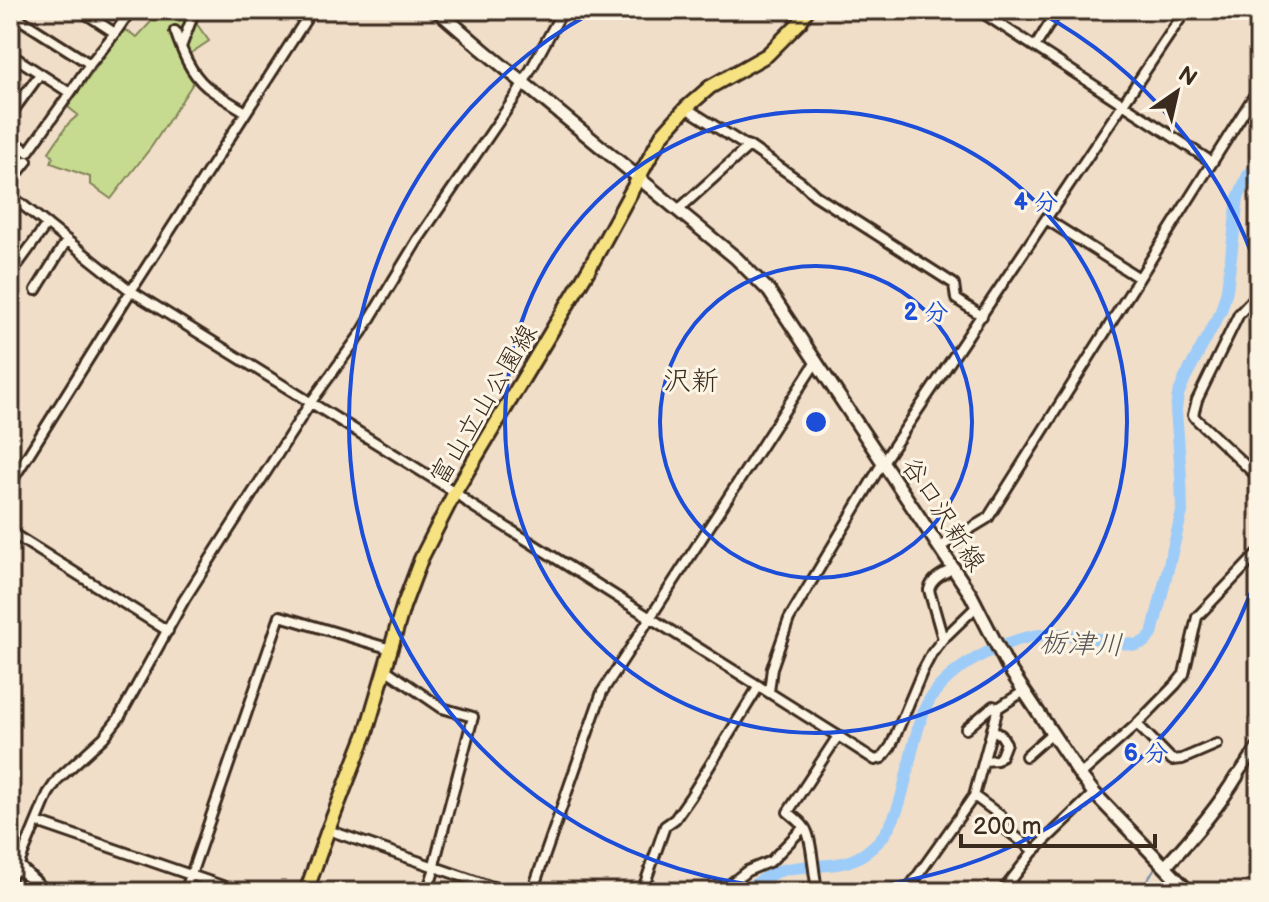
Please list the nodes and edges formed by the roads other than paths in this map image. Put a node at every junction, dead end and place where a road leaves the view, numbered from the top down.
1 (80, 10) edge
2 (131, 10) edge
3 (195, 10) edge
4 (312, 10) edge
5 (563, 10) edge
6 (807, 10) edge
7 (978, 10) edge
8 (1058, 10) edge
9 (1186, 10) edge
10 (439, 11) edge
11 (11, 12) edge
12 (175, 31) dead end
13 (115, 33) junction
14 (181, 47) junction
15 (1035, 47) junction
16 (10, 54) edge
17 (90, 64) junction
18 (40, 74) junction
19 (523, 84) junction
20 (1259, 88) edge
21 (70, 93) junction
22 (1123, 104) junction
23 (686, 108) junction
24 (246, 112) junction
25 (10, 115) edge
26 (10, 138) edge
27 (749, 146) junction
28 (27, 161) dead end
29 (1212, 162) junction
30 (640, 179) junction
31 (10, 183) edge
32 (11, 199) edge
33 (678, 210) junction
34 (1046, 219) junction
35 (47, 224) junction
36 (67, 240) junction
37 (10, 275) edge
38 (1139, 278) junction
39 (36, 290) dead end
40 (131, 291) junction
41 (1259, 293) edge
42 (982, 316) junction
43 (816, 362) junction
44 (311, 402) junction
45 (883, 462) junction
46 (1259, 478) edge
47 (10, 484) edge
48 (455, 492) junction
49 (10, 532) edge
50 (940, 547) junction
51 (1259, 552) edge
52 (1251, 560) junction
53 (954, 568) junction
54 (1259, 568) edge
55 (977, 606) junction
56 (650, 617) junction
57 (168, 631) junction
58 (943, 639) junction
59 (391, 649) junction
60 (385, 669) junction
61 (759, 686) junction
62 (1024, 691) junction
63 (769, 692) junction
64 (998, 708) junction
65 (1137, 724) junction
66 (966, 729) dead end
67 (992, 729) junction
68 (1052, 733) junction
69 (838, 736) junction
70 (1217, 744) dead end
71 (1259, 744) edge
72 (1026, 756) dead end
73 (984, 761) junction
74 (1080, 775) junction
75 (1237, 776) joint
76 (1094, 793) junction
77 (974, 796) junction
78 (37, 822) junction
79 (804, 827) junction
80 (328, 830) junction
81 (1034, 851) junction
82 (14, 862) edge
83 (435, 867) junction
84 (1165, 867) junction
85 (191, 875) junction
86 (10, 878) edge
87 (45, 892) edge
88 (185, 892) edge
89 (240, 892) edge
90 (306, 892) edge
91 (427, 892) edge
92 (507, 892) edge
93 (532, 892) edge
94 (642, 892) edge
95 (720, 892) edge
96 (818, 892) edge
97 (906, 892) edge
98 (1002, 892) edge
99 (1189, 892) edge

1 - 13 street
2 - 13 street
3 - 14 street
4 - 24 street
5 - 19 street
6 - 23 main road, 富山立山公園線
7 - 15 street
8 - 15 street
9 - 22 street
10 - 19 main road, 谷口沢新線
11 - 17 street
12 - 14 street
13 - 17 street
14 - 24 street
15 - 22 street
16 - 18 street
17 - 21 street
18 - 21 street
18 - 25 street
19 - 30 main road, 谷口沢新線
19 - 44 street
20 - 29 street
21 - 26 street
22 - 29 street
22 - 34 street
23 - 27 street
23 - 30 main road, 富山立山公園線
24 - 40 street
27 - 33 street
27 - 42 street
28 - 31 street
29 - 38 street
30 - 33 main road, 谷口沢新線
30 - 48 main road, 富山立山公園線
32 - 35 street
33 - 43 main road, 谷口沢新線
34 - 38 street
34 - 42 street
35 - 36 street
35 - 37 street
36 - 39 street
36 - 40 street
38 - 50 street
40 - 44 street
40 - 47 street
41 - 46 street
42 - 45 street
43 - 45 main road, 谷口沢新線
43 - 56 street
44 - 48 street
44 - 57 street
45 - 50 main road, 谷口沢新線
45 - 63 street
48 - 56 street
48 - 59 main road, 富山立山公園線
49 - 57 street
50 - 53 main road, 谷口沢新線
51 - 52 street
52 - 54 street
52 - 65 street
53 - 55 main road, 谷口沢新線
53 - 58 street
55 - 58 street
55 - 62 main road, 谷口沢新線
56 - 61 street
56 - 93 street
57 - 78 street
58 - 69 street
59 - 60 main road, 富山立山公園線
59 - 85 street
60 - 80 main road, 富山立山公園線
60 - 83 street
61 - 63 street
61 - 94 street
62 - 64 street
62 - 68 main road, 谷口沢新線
63 - 69 street
64 - 66 street
64 - 67 street
65 - 70 street
65 - 74 street
67 - 73 street
67 - 73 street
68 - 72 street
68 - 74 main road, 谷口沢新線
69 - 79 street
71 - 75 street
73 - 77 street
74 - 76 main road, 谷口沢新線
75 - 84 main road
76 - 81 street
76 - 84 main road, 谷口沢新線
77 - 81 street
77 - 97 street
78 - 82 street
78 - 85 street
79 - 95 street
79 - 96 street
80 - 83 street
80 - 90 main road, 富山立山公園線
81 - 98 street
82 - 86 street
82 - 87 main road
83 - 91 street
83 - 92 street
84 - 99 main road, 谷口沢新線
85 - 88 street
85 - 89 street

